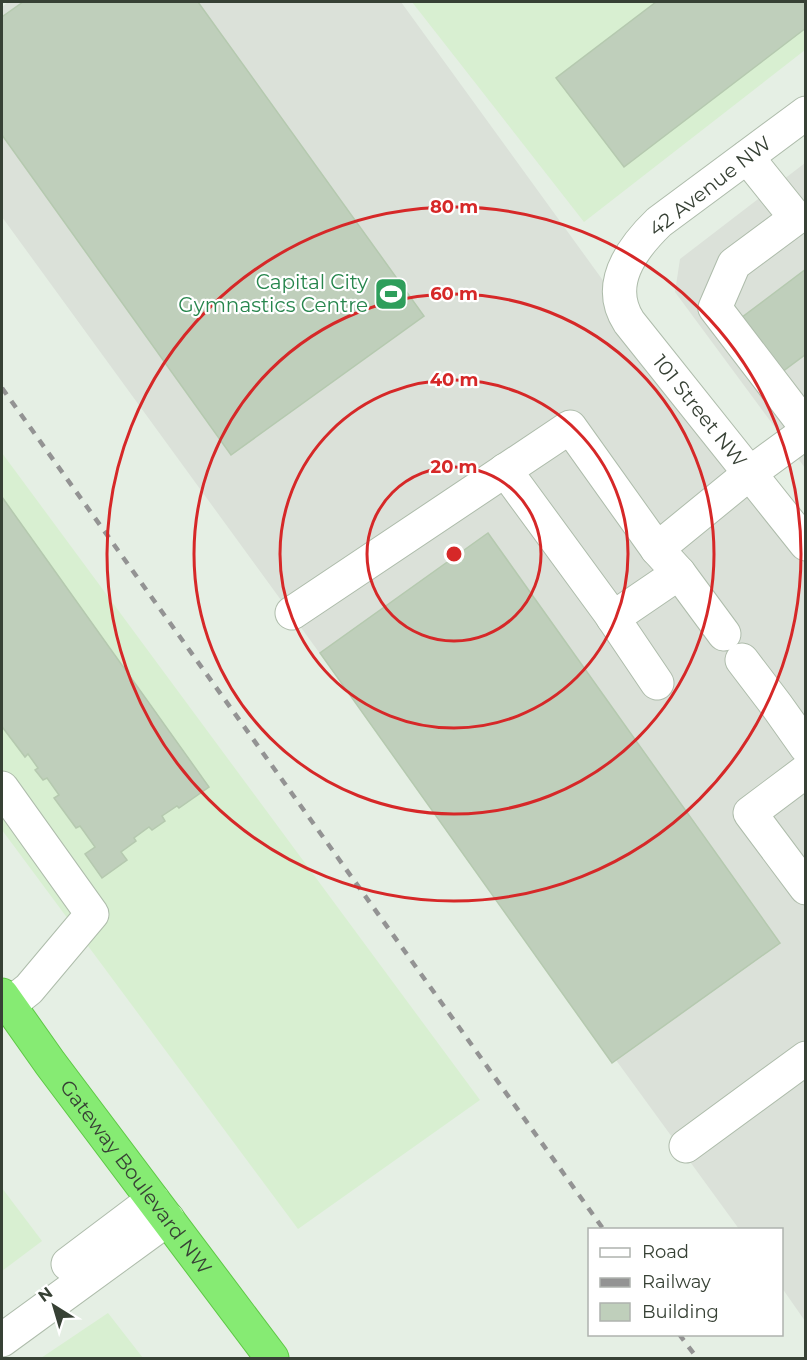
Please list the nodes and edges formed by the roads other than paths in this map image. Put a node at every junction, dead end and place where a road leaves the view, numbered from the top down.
1 (806, 113) edge
2 (747, 157) junction
3 (625, 267) joint
4 (806, 427) edge
5 (806, 432) edge
6 (505, 470) junction
7 (750, 474) junction
8 (806, 544) edge
9 (668, 561) junction
10 (292, 613) dead end
11 (613, 618) junction
12 (657, 683) dead end
13 (806, 747) edge
14 (806, 771) edge
15 (2, 788) edge
16 (806, 888) edge
17 (5, 1000) edge
18 (806, 1058) edge
19 (686, 1146) dead end
20 (160, 1209) junction
21 (2, 1313) edge
22 (2, 1340) edge
23 (272, 1359) edge

1 - 2 street, 42 Avenue NW
2 - 3 street, 42 Avenue NW
2 - 4 street
3 - 7 street, 101 Street NW
5 - 7 street
6 - 9 street
6 - 10 street
6 - 11 street
7 - 8 street, 101 Street NW
7 - 9 street
9 - 11 street
9 - 13 street
11 - 12 street
14 - 16 street
15 - 17 street
17 - 20 highway, Gateway Boulevard NW
18 - 19 street
20 - 21 street
20 - 22 street
20 - 23 highway, Gateway Boulevard NW

